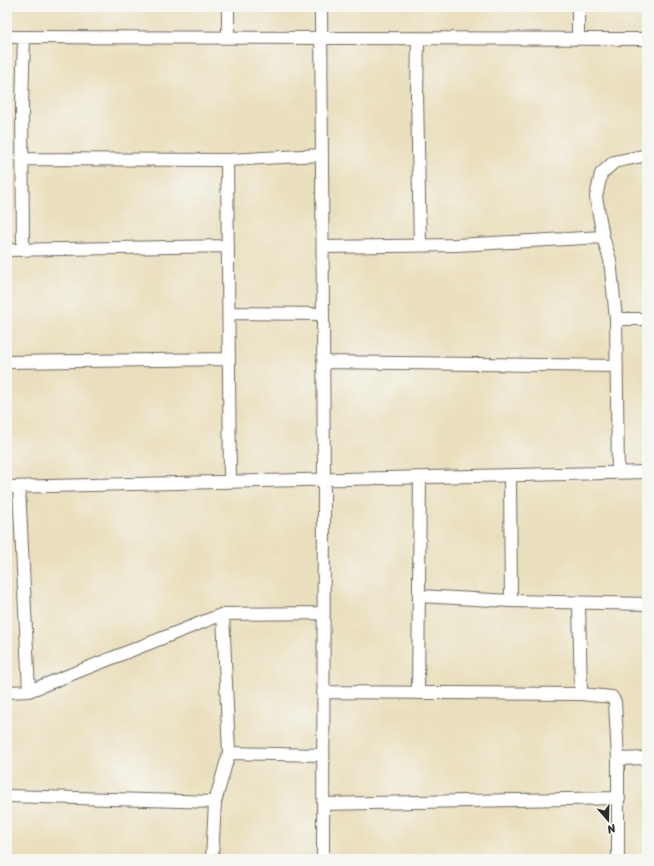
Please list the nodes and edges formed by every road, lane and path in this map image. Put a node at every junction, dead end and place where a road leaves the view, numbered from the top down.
1 (228, 7) edge
2 (321, 7) edge
3 (578, 7) edge
4 (7, 37) edge
5 (24, 37) junction
6 (228, 37) junction
7 (322, 38) junction
8 (418, 38) junction
9 (578, 38) junction
10 (647, 38) edge
11 (322, 154) junction
12 (647, 156) edge
13 (22, 159) junction
14 (228, 160) junction
15 (603, 237) junction
16 (420, 245) junction
17 (228, 246) junction
18 (323, 247) junction
19 (7, 250) edge
20 (23, 250) junction
21 (229, 313) junction
22 (323, 314) junction
23 (616, 319) junction
24 (647, 319) edge
25 (229, 359) junction
26 (7, 362) edge
27 (324, 362) junction
28 (617, 366) junction
29 (618, 472) junction
30 (647, 472) edge
31 (510, 476) junction
32 (420, 478) junction
33 (230, 481) junction
34 (324, 481) junction
35 (13, 487) edge
36 (419, 596) junction
37 (511, 601) junction
38 (579, 604) junction
39 (647, 604) edge
40 (324, 613) junction
41 (223, 614) junction
42 (29, 691) junction
43 (7, 692) edge
44 (323, 692) junction
45 (418, 693) junction
46 (581, 694) junction
47 (229, 753) junction
48 (323, 755) junction
49 (647, 758) edge
50 (618, 759) junction
51 (7, 796) edge
52 (619, 798) junction
53 (215, 802) junction
54 (323, 804) junction
55 (212, 859) edge
56 (323, 859) edge
57 (618, 859) edge

1 - 6 street
2 - 7 street
3 - 9 street
4 - 5 street
5 - 6 street
5 - 13 street
6 - 7 street
7 - 8 street
7 - 11 street
8 - 9 street
8 - 16 street
9 - 10 street
11 - 14 street
11 - 18 street
12 - 15 street
13 - 14 street
13 - 20 street
14 - 17 street
15 - 16 street
15 - 23 street
16 - 18 street
17 - 20 street
17 - 21 street
18 - 22 street
19 - 20 street
21 - 22 street
21 - 25 street
22 - 27 street
23 - 24 street
23 - 28 street
25 - 26 street
25 - 33 street
27 - 28 street
27 - 34 street
28 - 29 street
29 - 30 street
29 - 31 street
31 - 32 street
31 - 37 street
32 - 34 street
32 - 36 street
33 - 34 street
33 - 35 street
34 - 40 street
35 - 42 street
36 - 37 street
36 - 45 street
37 - 38 street
38 - 39 street
38 - 46 street
40 - 41 street
40 - 44 street
41 - 42 street
41 - 47 street
42 - 43 street
44 - 45 street
44 - 48 street
45 - 46 street
46 - 50 street
47 - 48 street
47 - 53 street
48 - 54 street
49 - 50 street
50 - 52 street
51 - 53 street
52 - 54 street
52 - 57 street
53 - 55 street
54 - 56 street

